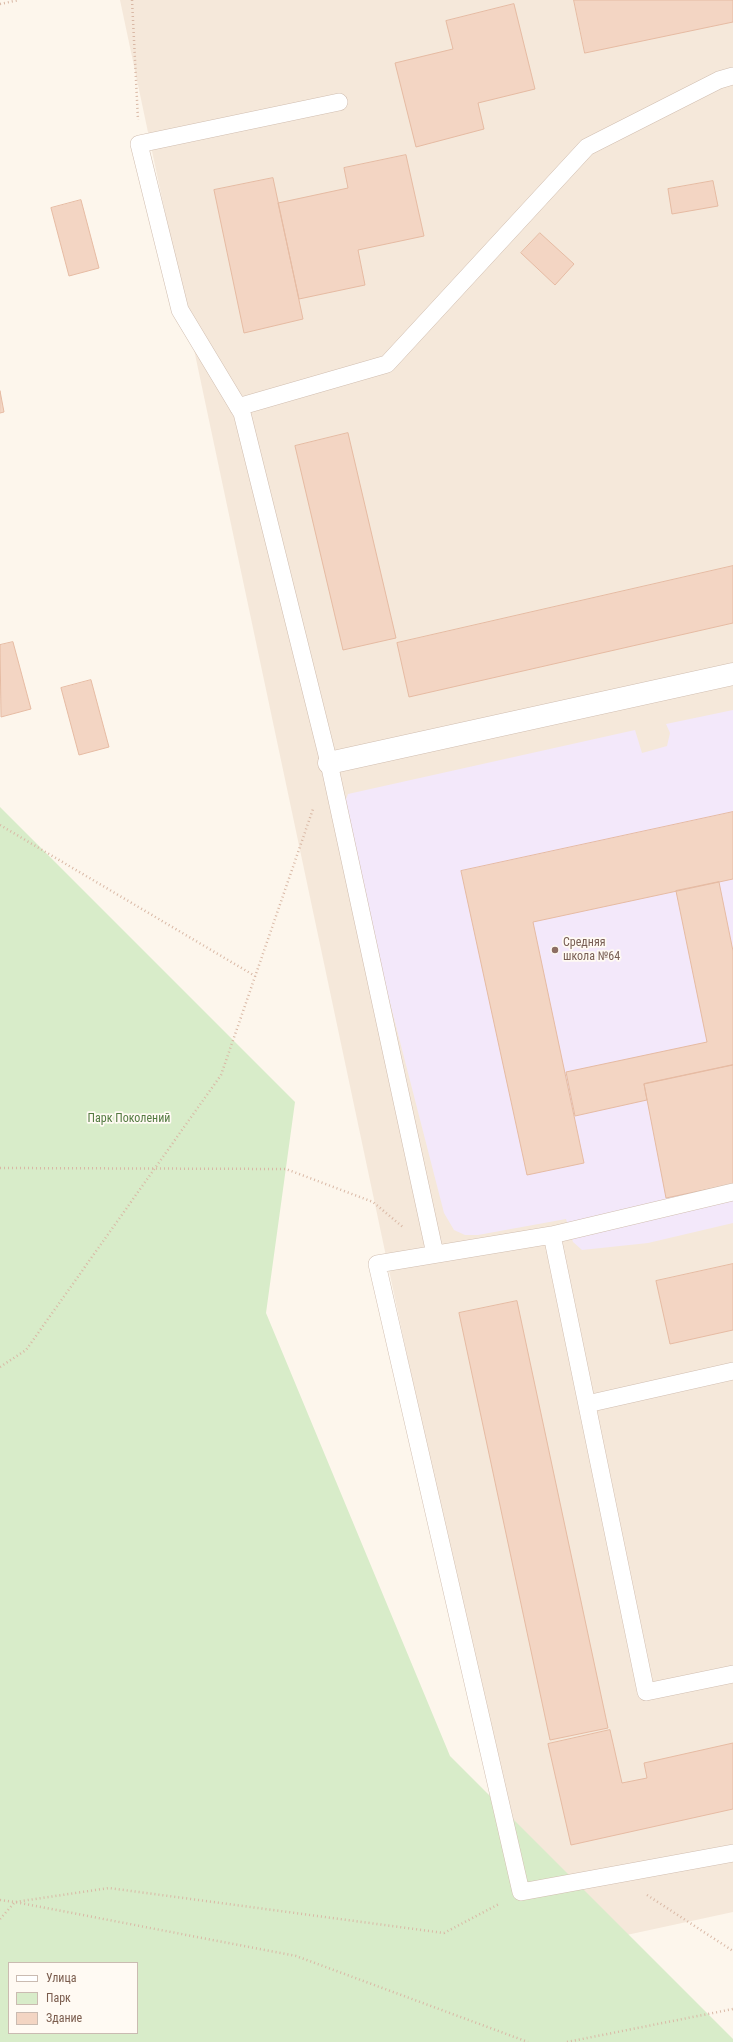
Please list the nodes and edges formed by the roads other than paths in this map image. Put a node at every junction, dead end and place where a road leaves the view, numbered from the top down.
1 (733, 76) edge
2 (339, 102) dead end
3 (238, 407) junction
4 (733, 674) edge
5 (329, 762) junction
6 (733, 1192) edge
7 (552, 1235) junction
8 (434, 1254) junction
9 (733, 1371) edge
10 (587, 1404) junction
11 (733, 1674) edge
12 (733, 1853) edge

1 - 3 lane
2 - 3 lane
3 - 5 lane
4 - 5 street
5 - 8 lane
6 - 7 lane
7 - 8 lane
7 - 10 lane
8 - 12 lane
9 - 10 lane
10 - 11 lane

